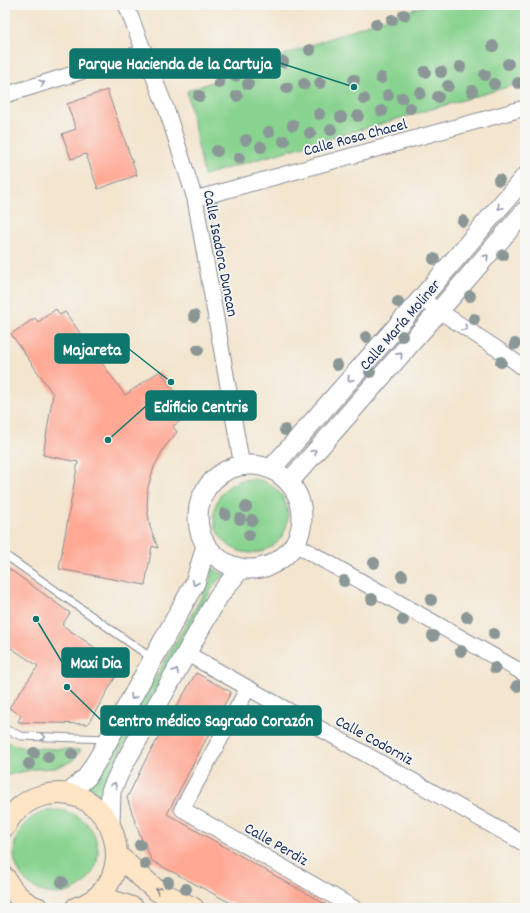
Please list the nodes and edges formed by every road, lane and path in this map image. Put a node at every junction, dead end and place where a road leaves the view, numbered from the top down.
1 (126, 5) edge
2 (145, 52) junction
3 (5, 95) edge
4 (525, 108) edge
5 (525, 177) edge
6 (195, 198) junction
7 (525, 211) edge
8 (421, 299) junction
9 (439, 311) junction
10 (525, 369) edge
11 (242, 466) junction
12 (271, 469) junction
13 (289, 482) junction
14 (295, 544) junction
15 (206, 546) junction
16 (5, 555) edge
17 (241, 568) junction
18 (186, 653) junction
19 (153, 660) junction
20 (525, 674) edge
21 (248, 688) junction
22 (5, 730) edge
23 (109, 740) junction
24 (68, 794) junction
25 (12, 804) edge
26 (110, 824) junction
27 (5, 826) edge
28 (525, 844) edge
29 (117, 855) junction
30 (5, 878) edge
31 (98, 896) junction
32 (24, 905) edge
33 (76, 908) edge
34 (132, 908) edge
35 (193, 908) edge
36 (354, 908) edge

1 - 2 street, Calle Isadora Duncan
3 -> 2 street
2 - 6 street, Calle Isadora Duncan
4 - 6 street, Calle Rosa Chacel
5 -> 8 street, Calle María Moliner
6 - 11 street, Calle Isadora Duncan
9 -> 7 street, Calle María Moliner
8 - 9 street
8 -> 12 street, Calle María Moliner
9 -> 10 street
13 -> 9 street, Calle María Moliner
11 - 12 street
11 - 15 street
12 - 13 street
13 - 14 street
14 - 17 street
14 - 20 street
15 - 17 street
15 -> 19 street
16 - 19 lane
17 - 18 street
18 - 21 street, Calle Codorniz
26 -> 18 street
19 -> 23 street
21 - 28 street, Calle Codorniz
21 - 36 street, Calle Perdiz
22 -> 23 lane
23 - 24 street
24 - 25 main road
24 - 26 main road
25 - 27 main road
26 - 29 main road
29 - 31 main road
35 -> 29 main road
30 - 32 main road
31 - 33 main road
31 - 34 main road

